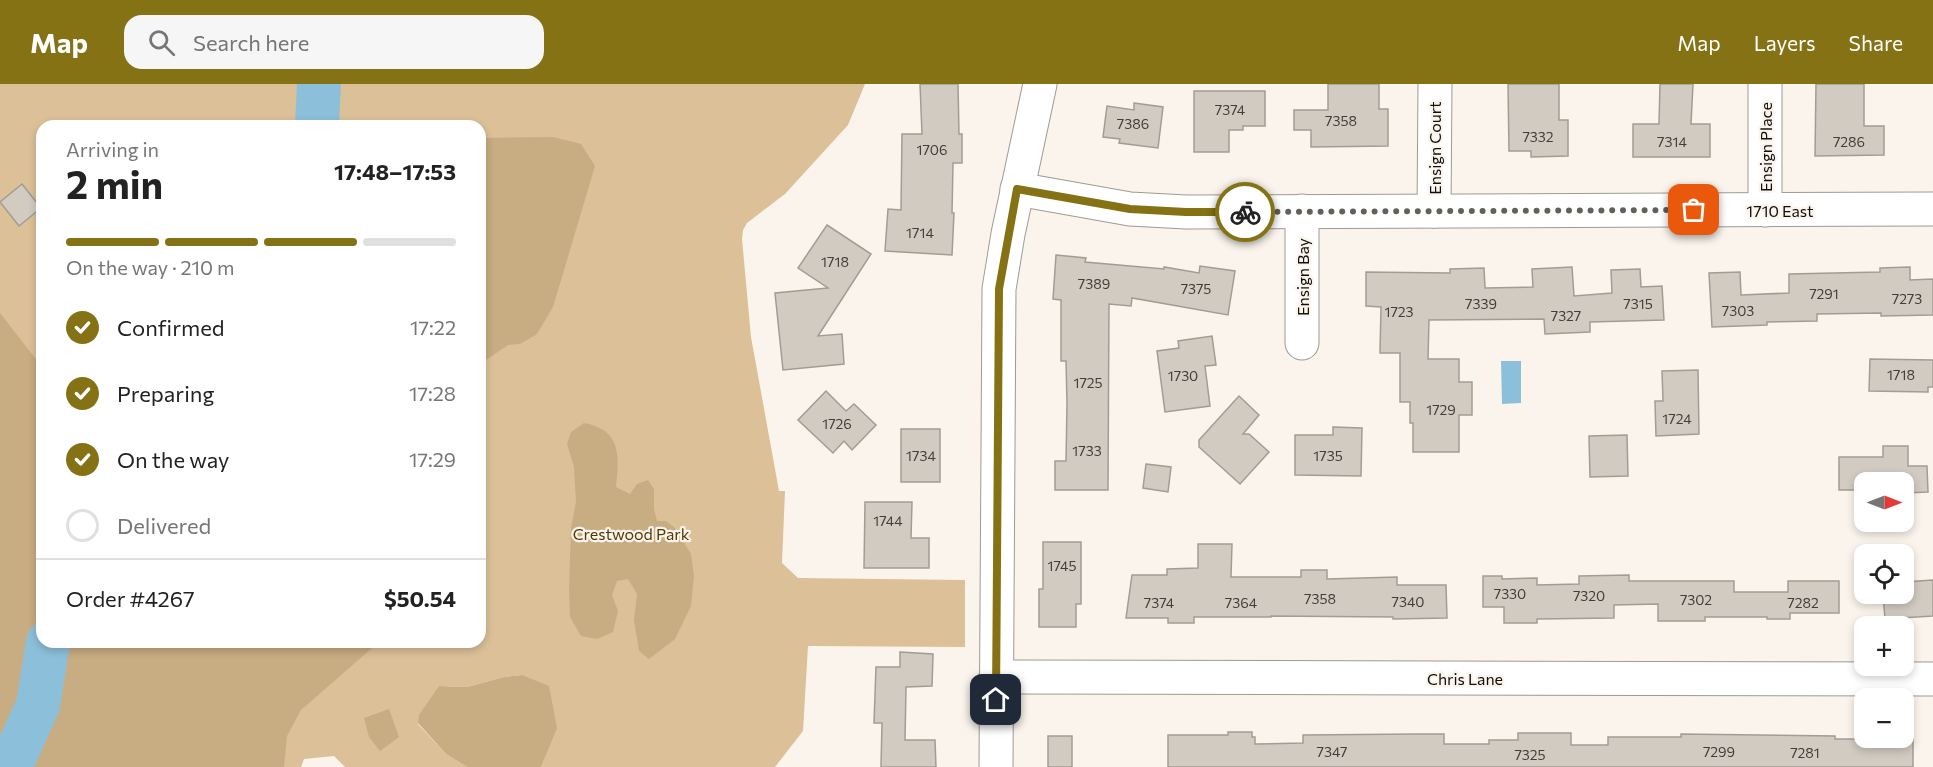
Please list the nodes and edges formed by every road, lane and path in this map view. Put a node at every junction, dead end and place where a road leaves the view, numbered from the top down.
1 (1040, 84) edge
2 (1435, 84) edge
3 (1765, 84) edge
4 (1017, 189) junction
5 (1933, 209) edge
6 (1765, 210) junction
7 (1434, 211) junction
8 (1302, 212) junction
9 (1302, 343) dead end
10 (996, 677) junction
11 (1933, 679) edge
12 (996, 767) edge

1 - 4 street
2 - 7 street, Ensign Court
3 - 6 street, Ensign Place
4 - 8 street, 1710 East
4 - 10 street
5 - 6 street, 1710 East
6 - 7 street, 1710 East
7 - 8 street, 1710 East
8 - 9 street, Ensign Bay
10 - 11 street, Chris Lane
10 - 12 street

